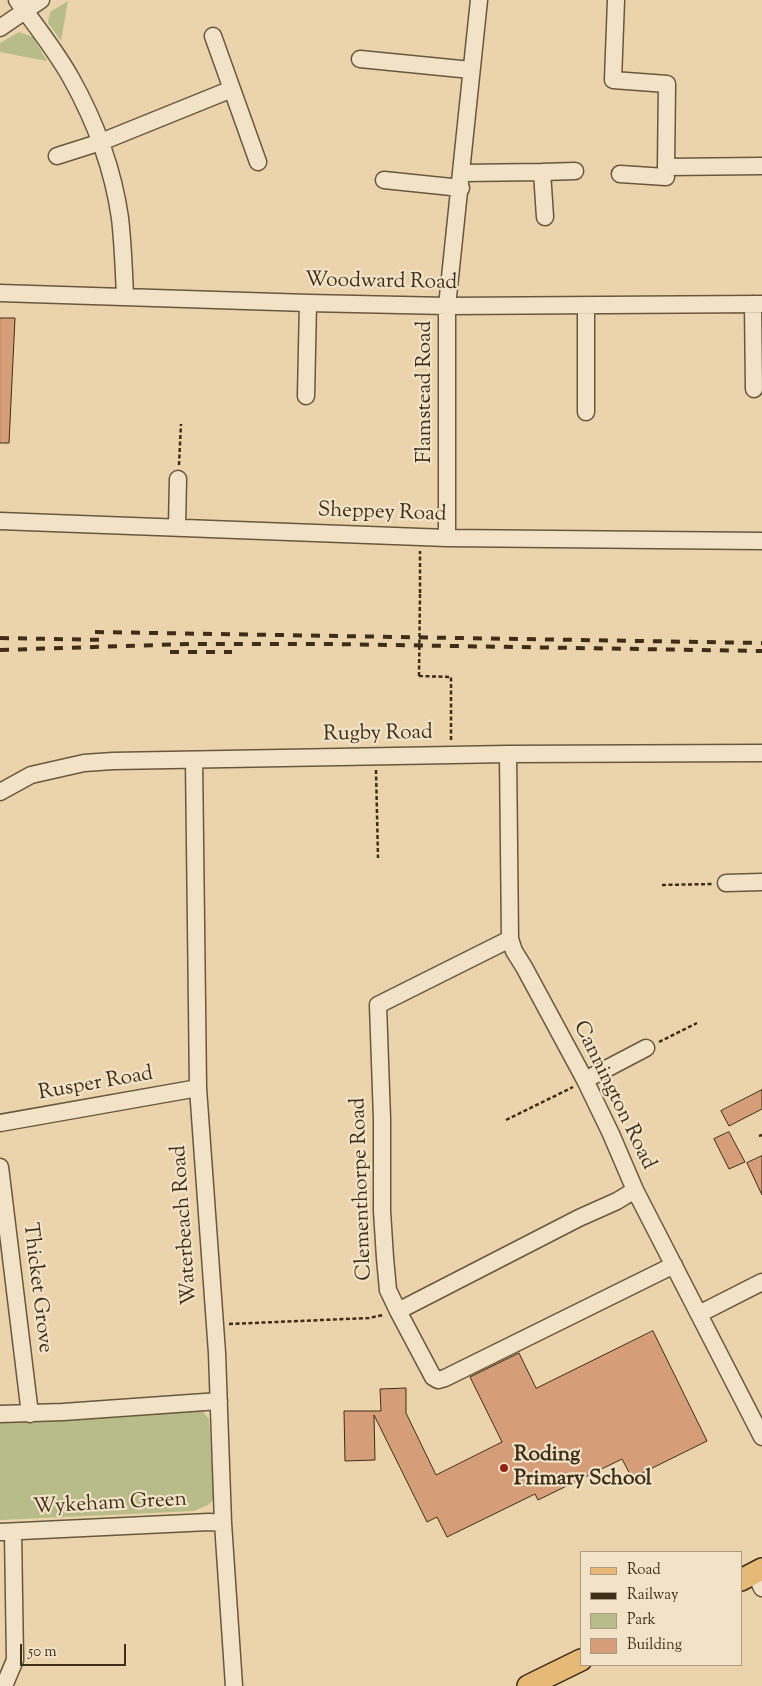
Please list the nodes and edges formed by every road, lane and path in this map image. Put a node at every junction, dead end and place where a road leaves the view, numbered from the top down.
1 (41, 0) edge
2 (479, 0) edge
3 (616, 0) edge
4 (21, 6) edge
5 (0, 28) edge
6 (213, 36) dead end
7 (360, 59) dead end
8 (471, 70) junction
9 (232, 89) junction
10 (101, 142) junction
11 (57, 156) dead end
12 (258, 162) dead end
13 (762, 166) edge
14 (575, 171) dead end
15 (542, 172) junction
16 (620, 174) dead end
17 (666, 175) junction
18 (384, 180) dead end
19 (461, 180) junction
20 (545, 217) dead end
21 (0, 293) edge
22 (125, 297) junction
23 (308, 303) junction
24 (758, 304) edge
25 (448, 306) junction
26 (586, 306) junction
27 (754, 389) dead end
28 (306, 396) dead end
29 (586, 412) dead end
30 (181, 424) dead end
31 (178, 479) joint
32 (0, 520) edge
33 (177, 526) junction
34 (420, 537) junction
35 (447, 538) junction
36 (762, 541) edge
37 (762, 753) edge
38 (508, 754) junction
39 (450, 755) junction
40 (375, 757) junction
41 (194, 760) junction
42 (0, 792) edge
43 (378, 858) dead end
44 (762, 882) edge
45 (726, 883) joint
46 (662, 885) dead end
47 (510, 939) junction
48 (697, 1023) dead end
49 (646, 1048) joint
50 (585, 1080) junction
51 (198, 1088) junction
52 (506, 1120) dead end
53 (0, 1123) edge
54 (0, 1167) edge
55 (635, 1190) junction
56 (674, 1265) junction
57 (762, 1282) edge
58 (398, 1311) junction
59 (699, 1314) junction
60 (215, 1325) junction
61 (219, 1402) junction
62 (0, 1414) edge
63 (30, 1414) junction
64 (762, 1437) edge
65 (222, 1523) junction
66 (7, 1532) edge
67 (580, 1660) edge
68 (4, 1686) edge
69 (234, 1686) edge
70 (528, 1686) edge

1 - 4 street
2 - 8 street, Flamstead Road
3 - 17 street
4 - 5 street
4 - 10 street
6 - 9 street
7 - 8 street
8 - 19 street, Flamstead Road
9 - 10 street
9 - 12 street
10 - 11 street
10 - 22 street
13 - 17 street
14 - 15 street
15 - 19 street
15 - 20 street
16 - 17 street
18 - 19 street
19 - 25 street, Flamstead Road
21 - 22 street, Woodward Road
22 - 23 street, Woodward Road
23 - 25 street, Woodward Road
23 - 28 street
24 - 26 street, Woodward Road
24 - 27 street
25 - 26 street, Woodward Road
25 - 35 street, Flamstead Road
26 - 29 street
30 - 31 path
31 - 33 street
32 - 33 street, Sheppey Road
33 - 34 street, Sheppey Road
34 - 35 street, Sheppey Road
34 - 39 path, bridge
35 - 36 street, Sheppey Road
37 - 38 street, Rugby Road
38 - 39 street, Rugby Road
38 - 47 street, Cannington Road
39 - 40 street, Rugby Road
40 - 41 street, Rugby Road
40 - 43 path
41 - 42 street, Rugby Road
41 - 51 street, Waterbeach Road
44 - 45 street
45 - 46 path
47 - 50 street, Cannington Road
47 - 58 street, Clementhorpe Road
48 - 49 path
49 - 50 street
50 - 52 path
50 - 55 street, Cannington Road
51 - 53 street, Rusper Road
51 - 60 street, Waterbeach Road
54 - 63 street, Thicket Grove
55 - 56 street, Cannington Road
55 - 58 street
56 - 58 street
56 - 59 street, Cannington Road
57 - 59 street
58 - 60 path
59 - 64 street, Cannington Road
60 - 61 street, Waterbeach Road
61 - 63 street
61 - 65 street, Waterbeach Road
62 - 63 street
65 - 66 street, Wykeham Green
65 - 69 street, Waterbeach Road
66 - 68 street
67 - 70 main road

